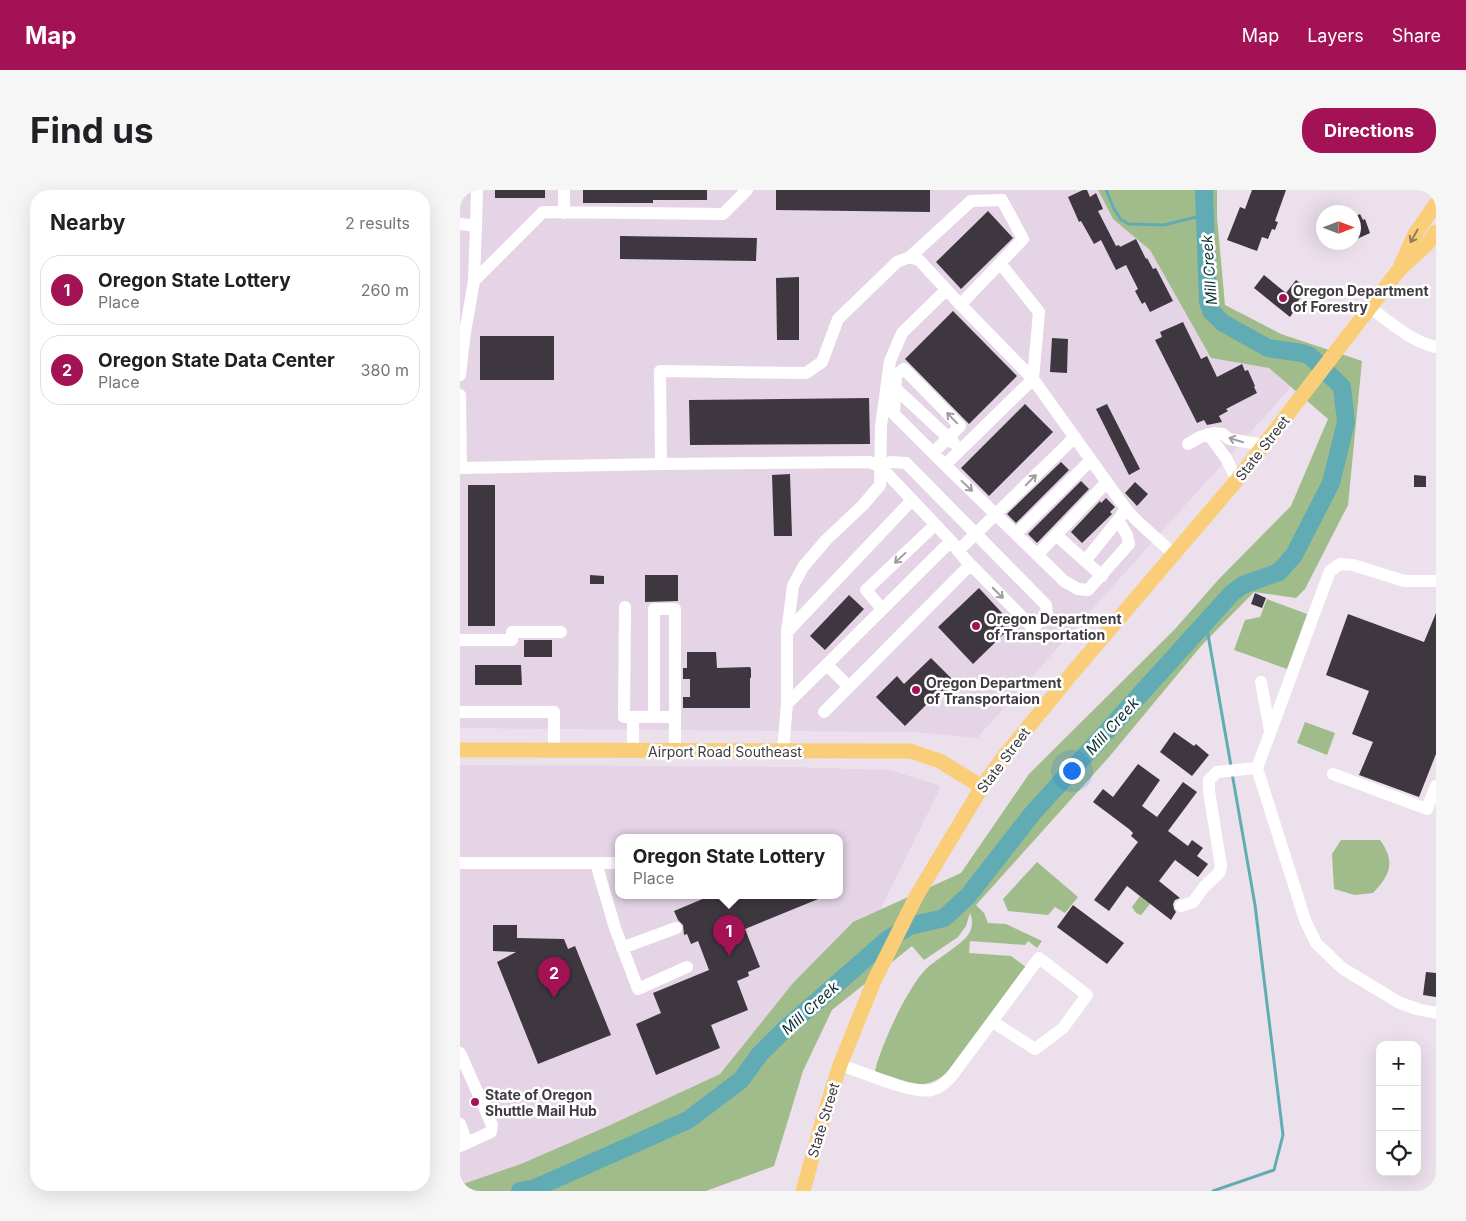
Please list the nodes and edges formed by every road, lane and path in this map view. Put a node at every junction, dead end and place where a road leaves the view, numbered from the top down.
1 (477, 190) edge
2 (564, 190) edge
3 (747, 190) edge
4 (1436, 204) edge
5 (564, 212) junction
6 (460, 224) edge
7 (476, 226) junction
8 (1436, 232) edge
9 (910, 257) junction
10 (1000, 263) junction
11 (1398, 270) junction
12 (474, 281) junction
13 (946, 290) junction
14 (960, 305) junction
15 (1369, 307) junction
16 (1436, 347) edge
17 (460, 369) edge
18 (1033, 379) junction
19 (895, 388) junction
20 (460, 395) edge
21 (1208, 434) junction
22 (1075, 437) junction
23 (948, 438) junction
24 (1188, 444) dead end
25 (1264, 445) junction
26 (960, 450) junction
27 (933, 454) junction
28 (1091, 460) junction
29 (661, 464) junction
30 (944, 465) junction
31 (880, 466) junction
32 (461, 468) edge
33 (1237, 480) junction
34 (1107, 482) junction
35 (912, 500) junction
36 (1126, 509) junction
37 (996, 514) junction
38 (1118, 520) junction
39 (935, 525) junction
40 (1016, 534) junction
41 (1056, 535) junction
42 (979, 538) junction
43 (961, 554) junction
44 (1037, 555) junction
45 (1174, 555) junction
46 (1085, 561) junction
47 (1102, 576) junction
48 (1436, 581) edge
49 (625, 607) dead end
50 (882, 609) junction
51 (561, 632) dead end
52 (787, 632) junction
53 (460, 640) edge
54 (827, 665) junction
55 (1261, 682) dead end
56 (850, 686) junction
57 (786, 704) junction
58 (460, 712) edge
59 (824, 712) dead end
60 (633, 717) junction
61 (654, 717) junction
62 (675, 717) junction
63 (1270, 731) junction
64 (460, 750) edge
65 (554, 750) junction
66 (783, 750) junction
67 (633, 751) junction
68 (675, 751) junction
69 (1257, 768) junction
70 (1333, 774) dead end
71 (982, 786) junction
72 (1436, 786) edge
73 (460, 863) edge
74 (596, 863) junction
75 (615, 863) edge
76 (1181, 906) dead end
77 (676, 928) dead end
78 (622, 948) junction
79 (687, 967) dead end
80 (1436, 1013) edge
81 (993, 1022) junction
82 (460, 1053) edge
83 (840, 1065) junction
84 (464, 1071) edge
85 (460, 1124) edge
86 (464, 1144) edge
87 (804, 1191) edge

1 - 7 lane
2 - 5 lane
3 - 5 lane
4 -> 11 main road, State Street
5 - 12 lane
6 - 7 lane
7 - 12 lane
8 - 11 main road, State Street
9 - 10 lane
9 - 13 lane
9 - 29 lane
10 - 14 lane
10 - 18 lane
11 - 15 main road, State Street
12 - 17 lane
13 - 14 lane
13 - 31 lane
14 - 18 lane
15 - 16 lane
15 - 25 main road, State Street
18 - 22 lane
18 - 26 lane
19 - 23 lane
23 -> 19 lane
19 - 27 lane
20 - 32 lane
21 - 24 lane
25 -> 21 lane
21 - 33 lane
22 - 28 lane
37 -> 22 lane
23 - 26 lane
23 - 27 lane
25 - 33 main road, State Street
26 - 30 lane
27 - 30 lane
28 - 34 lane
28 - 40 lane
29 - 31 lane
29 - 32 lane
30 -> 37 lane
31 - 35 lane
31 - 42 lane
31 - 52 lane
33 - 45 main road, State Street
34 - 36 lane
34 - 41 lane
35 - 39 lane
35 - 52 lane
36 - 38 lane
36 - 45 lane
37 - 40 lane
37 - 42 lane
38 - 46 lane
38 - 47 lane
39 - 43 lane
39 -> 50 lane
40 - 44 lane
41 - 44 lane
41 - 46 lane
42 - 43 lane
43 -> 42 lane
43 - 50 lane
43 - 56 lane
44 - 47 lane
45 - 71 main road, State Street
46 - 47 lane
48 - 63 lane
49 - 60 lane
50 - 54 lane
51 - 53 lane
52 - 57 lane
54 - 56 lane
54 - 57 lane
55 - 63 lane
56 - 59 lane
57 - 66 lane
58 - 65 lane
60 - 61 lane
60 - 67 lane
61 - 62 lane
61 - 62 lane
62 - 68 lane
63 - 69 lane
64 - 65 main road, Airport Road Southeast
65 - 67 main road, Airport Road Southeast
66 - 68 main road, Airport Road Southeast
66 - 71 main road, Airport Road Southeast
67 - 68 main road, Airport Road Southeast
69 - 76 lane
69 - 80 lane
70 - 72 lane
71 - 83 main road, State Street
73 - 74 lane
74 - 75 lane
74 - 78 lane
77 - 78 lane
78 - 79 lane
81 - 81 lane
81 - 83 lane
82 - 84 lane
83 - 87 main road, State Street
84 - 86 lane
85 - 86 lane

